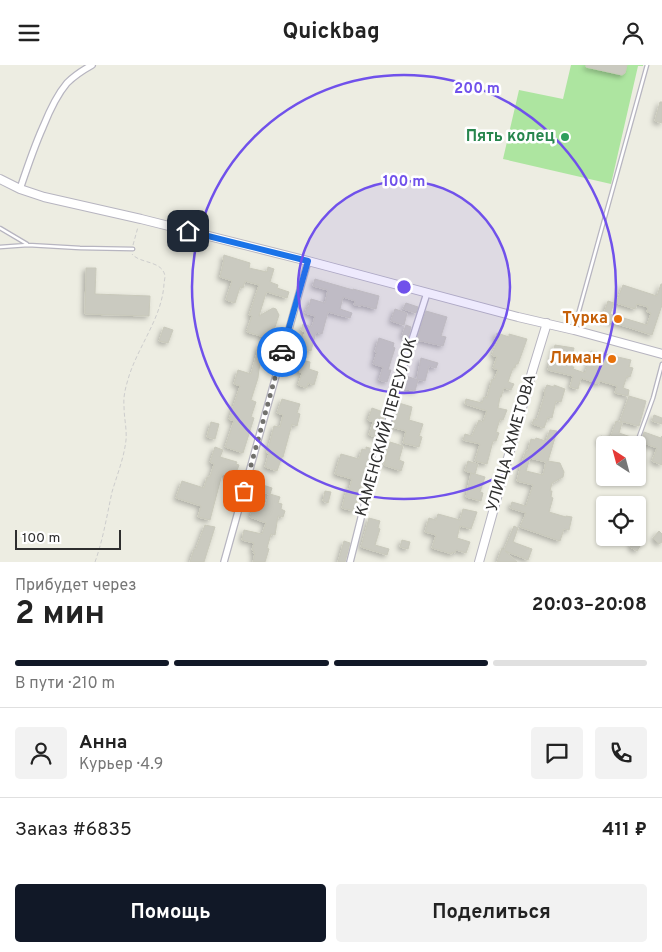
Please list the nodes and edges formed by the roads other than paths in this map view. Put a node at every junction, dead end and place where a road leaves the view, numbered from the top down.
1 (92, 65) edge
2 (647, 65) edge
3 (0, 179) edge
4 (20, 189) junction
5 (0, 228) edge
6 (28, 245) junction
7 (0, 247) edge
8 (133, 249) road end
9 (308, 261) junction
10 (427, 293) junction
11 (547, 323) junction
12 (574, 330) junction
13 (662, 353) edge
14 (662, 364) edge
15 (639, 436) edge
16 (224, 562) edge
17 (350, 562) edge
18 (479, 562) edge

1 - 4 street
2 - 12 lane
3 - 4 street
4 - 9 street
5 - 6 lane
6 - 7 lane
6 - 8 lane
9 - 10 street
9 - 16 street
10 - 11 street
10 - 17 street, КАМЕНСКИЙ ПЕРЕУЛОК
11 - 12 street
11 - 18 street, УЛИЦА АХМЕТОВА
12 - 13 street
14 - 15 lane

